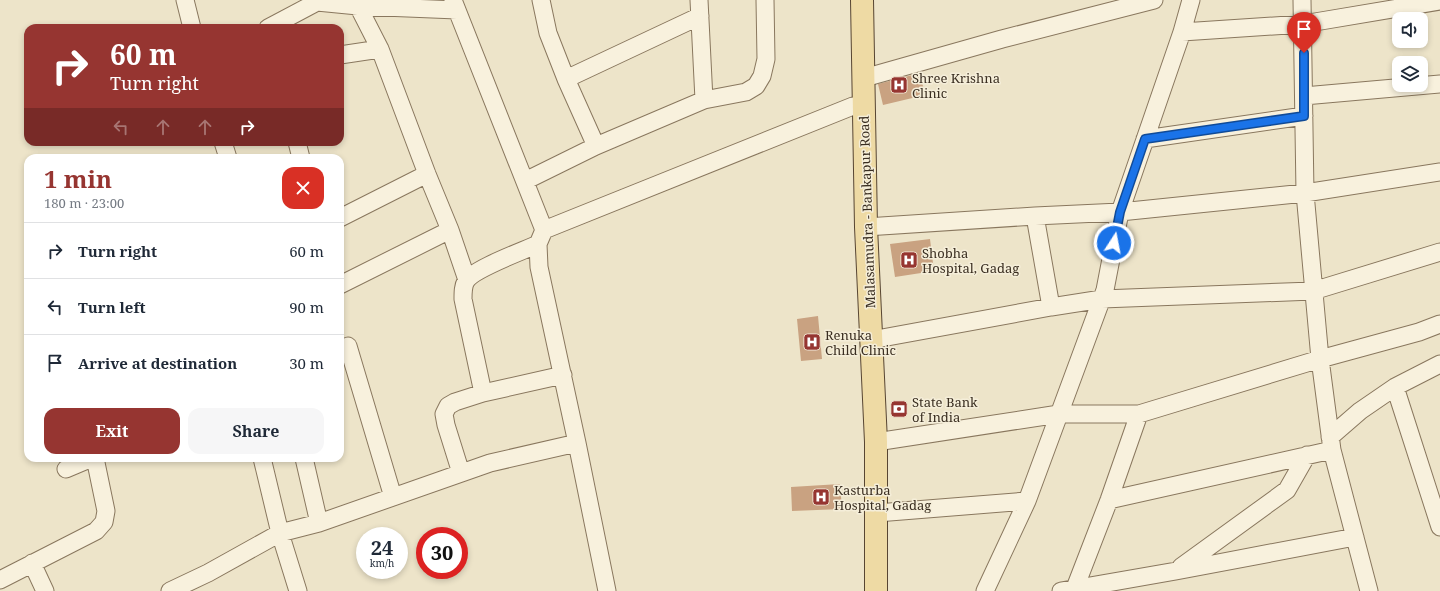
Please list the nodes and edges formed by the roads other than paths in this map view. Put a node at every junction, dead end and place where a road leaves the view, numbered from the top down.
1 (185, 0) edge
2 (541, 0) edge
3 (765, 0) edge
4 (850, 0) edge
5 (862, 0) edge
6 (1154, 0) edge
7 (1191, 0) edge
8 (1302, 0) edge
9 (1440, 1) edge
10 (455, 5) edge
11 (358, 6) junction
12 (700, 8) edge
13 (191, 24) edge
14 (276, 24) edge
15 (1303, 24) junction
16 (1182, 32) junction
17 (380, 49) junction
18 (344, 54) edge
19 (864, 78) junction
20 (566, 79) junction
21 (1440, 84) edge
22 (1304, 96) junction
23 (704, 100) junction
24 (853, 106) junction
25 (1304, 116) junction
26 (1145, 139) junction
27 (596, 146) junction
28 (1440, 172) edge
29 (427, 174) junction
30 (524, 181) junction
31 (1305, 192) junction
32 (1120, 212) junction
33 (344, 216) edge
34 (1035, 216) junction
35 (866, 227) junction
36 (450, 230) junction
37 (541, 237) junction
38 (1440, 252) edge
39 (467, 280) junction
40 (344, 283) edge
41 (1313, 291) junction
42 (1102, 299) junction
43 (1051, 307) junction
44 (1440, 324) edge
45 (871, 340) junction
46 (348, 346) dead end
47 (1320, 359) junction
48 (1440, 364) edge
49 (563, 375) junction
50 (1395, 386) junction
51 (483, 393) junction
52 (1059, 414) junction
53 (1139, 414) junction
54 (876, 442) junction
55 (577, 443) junction
56 (1331, 444) junction
57 (1307, 455) junction
58 (83, 462) edge
59 (94, 462) edge
60 (263, 462) edge
61 (305, 462) edge
62 (66, 469) dead end
63 (461, 473) junction
64 (393, 497) junction
65 (1109, 500) junction
66 (1027, 501) junction
67 (877, 513) junction
68 (319, 523) junction
69 (1440, 527) edge
70 (280, 532) junction
71 (1354, 537) junction
72 (32, 564) junction
73 (1176, 571) junction
74 (0, 580) edge
75 (1076, 589) edge
76 (45, 591) edge
77 (170, 591) edge
78 (298, 591) edge
79 (607, 591) edge
80 (864, 591) edge
81 (876, 591) edge
82 (985, 591) edge
83 (1369, 591) edge

1 - 13 street
2 - 20 street
3 - 23 street
4 - 24 main road
5 - 19 main road, Malasamudra - Bankapur Road
6 - 19 street
7 - 16 street
8 - 15 street
9 - 15 street
10 - 11 street
10 - 30 street
11 - 14 street
11 - 17 street
12 - 20 street
12 - 23 street
15 - 16 street
15 - 22 street
16 - 26 street
17 - 18 street
17 - 29 street
19 - 35 main road, Malasamudra - Bankapur Road
20 - 27 street
21 - 22 street
22 - 25 street
23 - 27 street
24 - 37 street
24 - 80 main road
25 - 26 street
25 - 31 street
26 - 32 street
27 - 30 street
28 - 31 street
29 - 33 street
29 - 36 street
30 - 37 street
31 - 32 street
31 - 41 street
32 - 34 street
32 - 42 street
34 - 35 street
34 - 43 street
35 - 45 main road, Malasamudra - Bankapur Road
36 - 39 street
36 - 40 street
37 - 39 street
37 - 49 street
38 - 41 street
39 - 51 street
41 - 42 street
41 - 47 street
42 - 43 street
42 - 52 street
43 - 45 street
44 - 47 street
45 - 54 main road, Malasamudra - Bankapur Road
46 - 64 street
47 - 53 street
47 - 56 street
48 - 50 street
49 - 51 street
49 - 55 street
50 - 56 street
50 - 69 street
51 - 63 street
52 - 53 street
52 - 54 street
52 - 66 street
53 - 65 street
54 - 67 main road, Malasamudra - Bankapur Road
55 - 63 street
55 - 79 street
56 - 57 street
56 - 71 street
57 - 65 street
57 - 73 street
58 - 62 street
59 - 72 street
60 - 70 street
61 - 68 street
63 - 64 street
64 - 68 street
65 - 75 street
66 - 67 street
66 - 82 street
67 - 81 main road, Malasamudra - Bankapur Road
68 - 70 street
70 - 77 street
70 - 78 street
71 - 73 street
71 - 83 street
72 - 74 street
72 - 76 street
73 - 75 street

